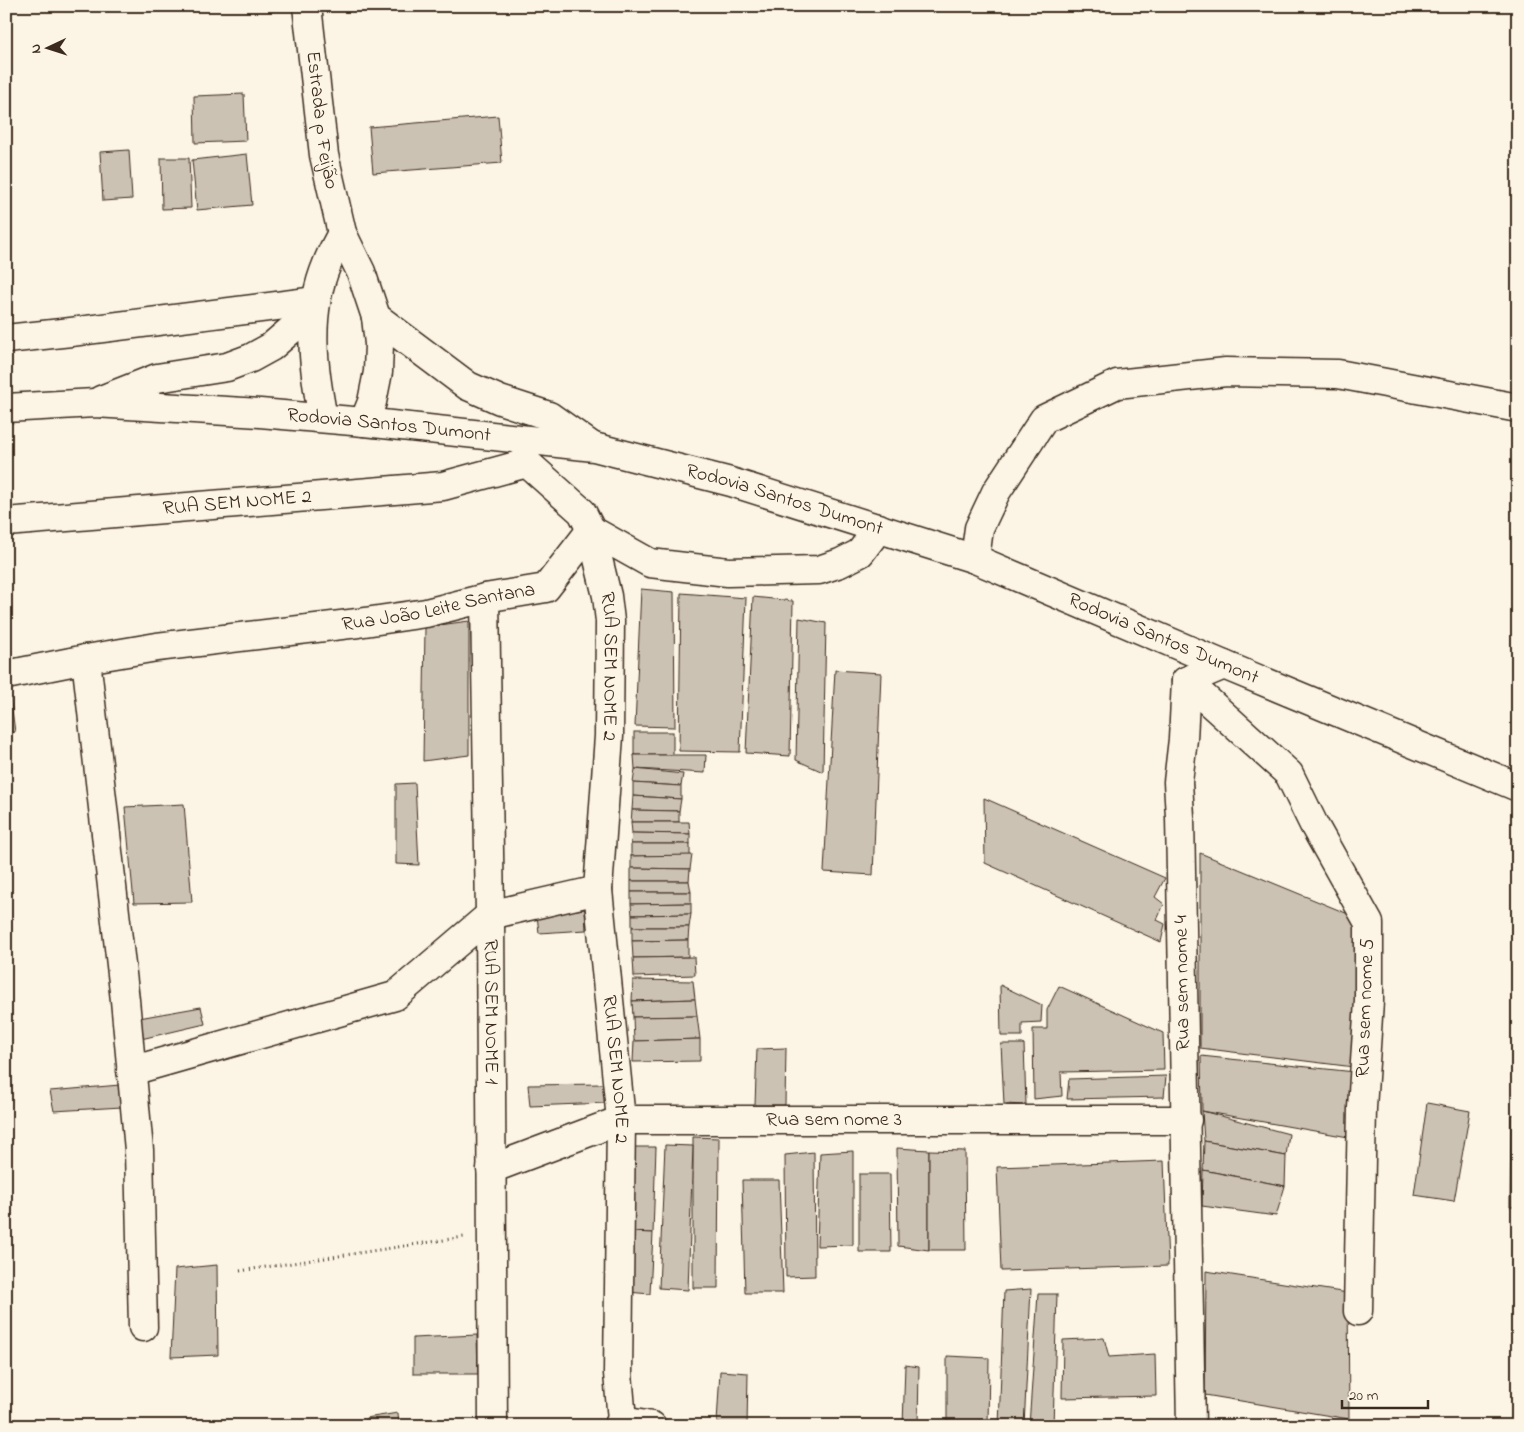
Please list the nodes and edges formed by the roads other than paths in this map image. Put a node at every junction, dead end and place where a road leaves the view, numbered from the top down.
1 (307, 6) edge
2 (342, 233) junction
3 (315, 306) junction
4 (376, 317) junction
5 (6, 339) edge
6 (95, 403) junction
7 (6, 408) edge
8 (1518, 408) edge
9 (323, 418) junction
10 (364, 422) junction
11 (594, 447) junction
12 (527, 463) junction
13 (6, 522) edge
14 (879, 528) junction
15 (591, 530) junction
16 (975, 559) junction
17 (485, 598) junction
18 (86, 658) junction
19 (1224, 665) junction
20 (6, 675) edge
21 (1186, 681) junction
22 (1518, 787) edge
23 (598, 890) junction
24 (490, 915) junction
25 (131, 1071) junction
26 (621, 1120) junction
27 (1187, 1120) junction
28 (491, 1169) junction
29 (1358, 1311) dead end
30 (144, 1327) dead end
31 (620, 1424) edge
32 (493, 1426) edge
33 (652, 1426) edge
34 (1191, 1426) edge

1 - 2 main road, Estrada p Feijão
2 - 3 main road
2 - 4 main road, Estrada p Feijão
3 - 5 main road
3 - 6 main road
3 - 9 main road
4 - 10 main road, Estrada p Feijão
4 - 11 main road
6 - 7 main road, Rodovia Santos Dumont
6 - 9 main road, Rodovia Santos Dumont
8 - 16 main road
9 - 10 main road, Rodovia Santos Dumont
10 - 11 main road, Rodovia Santos Dumont
11 - 12 main road
11 - 14 main road, Rodovia Santos Dumont
12 - 13 main road, RUA SEM NOME 2
12 - 15 main road, RUA SEM NOME 2
14 - 15 main road
14 - 16 main road, Rodovia Santos Dumont
15 - 17 main road, Rua João Leite Santana
15 - 23 main road, RUA SEM NOME 2
16 - 19 main road, Rodovia Santos Dumont
17 - 18 main road, Rua João Leite Santana
17 - 24 main road, RUA SEM NOME 1
18 - 20 main road, Rua João Leite Santana
18 - 25 main road
19 - 21 main road
19 - 22 main road, Rodovia Santos Dumont
21 - 27 main road, Rua sem nome 4
21 - 29 main road, Rua sem nome 5
23 - 24 main road
23 - 26 main road, RUA SEM NOME 2
24 - 25 main road
24 - 28 main road, RUA SEM NOME 1
25 - 30 main road
26 - 27 main road, Rua sem nome 3
26 - 28 main road, Rua sem nome 3
26 - 31 main road, RUA SEM NOME 2
27 - 34 main road, Rua sem nome 4
28 - 32 main road, RUA SEM NOME 1
31 - 33 main road

